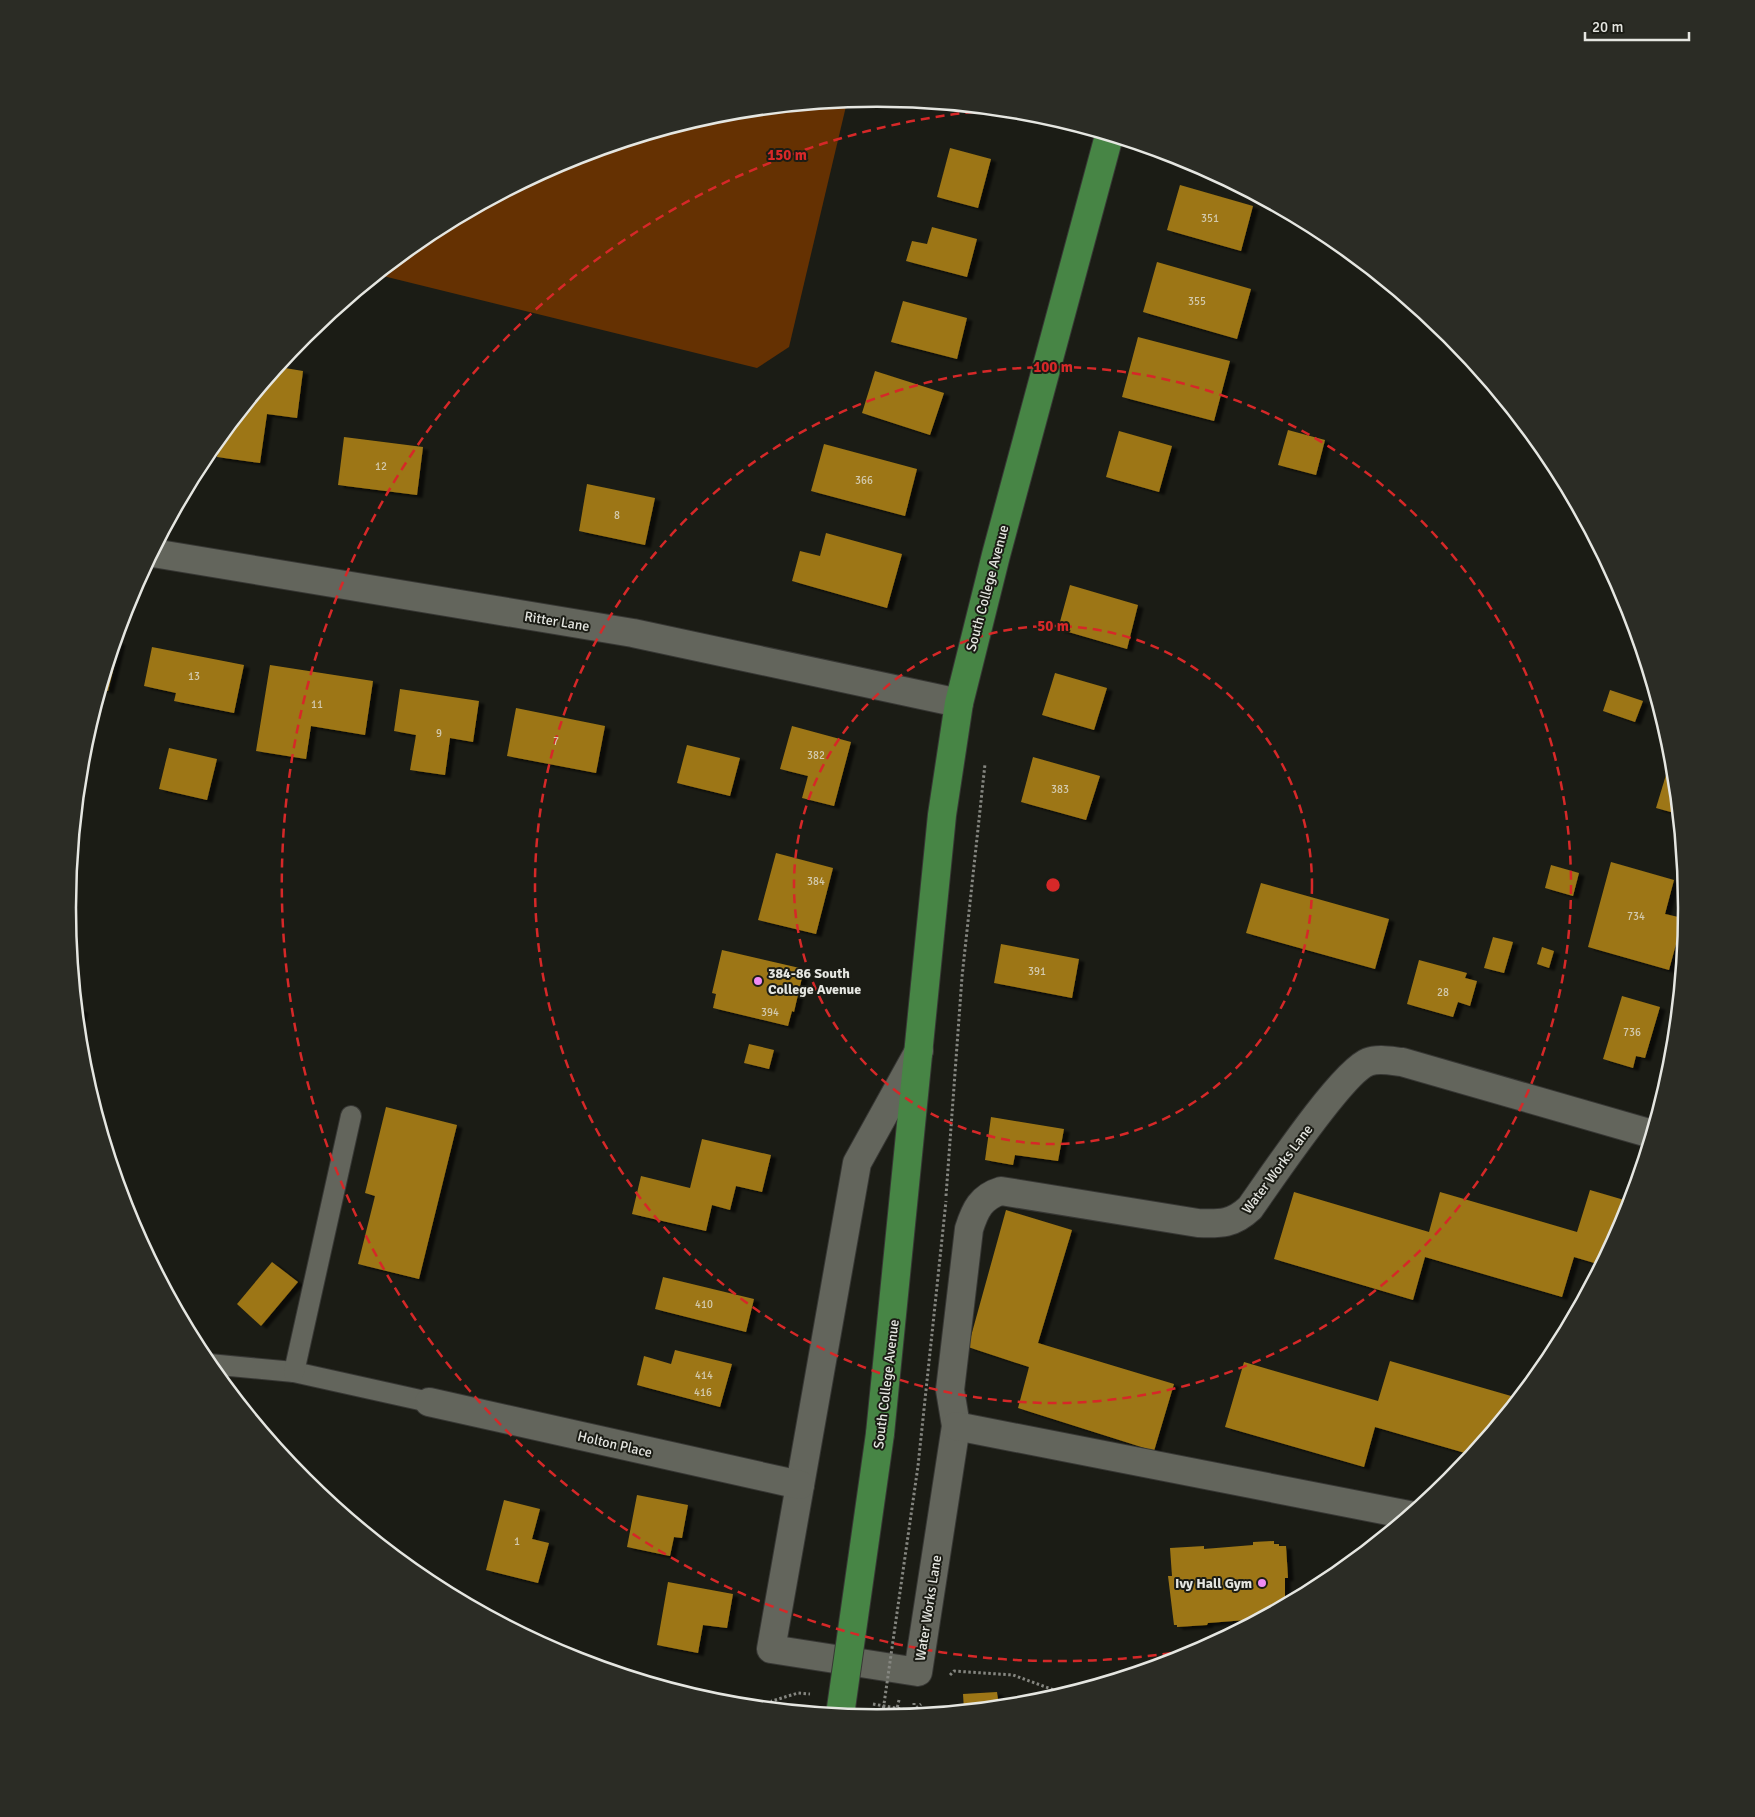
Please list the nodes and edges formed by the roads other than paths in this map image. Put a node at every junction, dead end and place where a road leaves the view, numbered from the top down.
1 (1107, 142) edge
2 (159, 555) edge
3 (959, 703) junction
4 (919, 1051) junction
5 (351, 1116) dead end
6 (1646, 1132) edge
7 (219, 1365) edge
8 (294, 1372) junction
9 (429, 1402) joint
10 (956, 1426) junction
11 (800, 1486) junction
12 (1403, 1514) edge
13 (771, 1649) joint
14 (841, 1709) edge

1 - 3 main road, South College Avenue
2 - 3 street, Ritter Lane
3 - 4 main road, South College Avenue
4 - 11 street, South College Avenue
4 - 14 main road, South College Avenue, bridge
5 - 8 lane
6 - 10 street, Water Works Lane
7 - 8 lane
8 - 9 lane
9 - 11 street, Holton Place
10 - 12 street
10 - 13 street, Water Works Lane
11 - 13 street, South College Avenue

